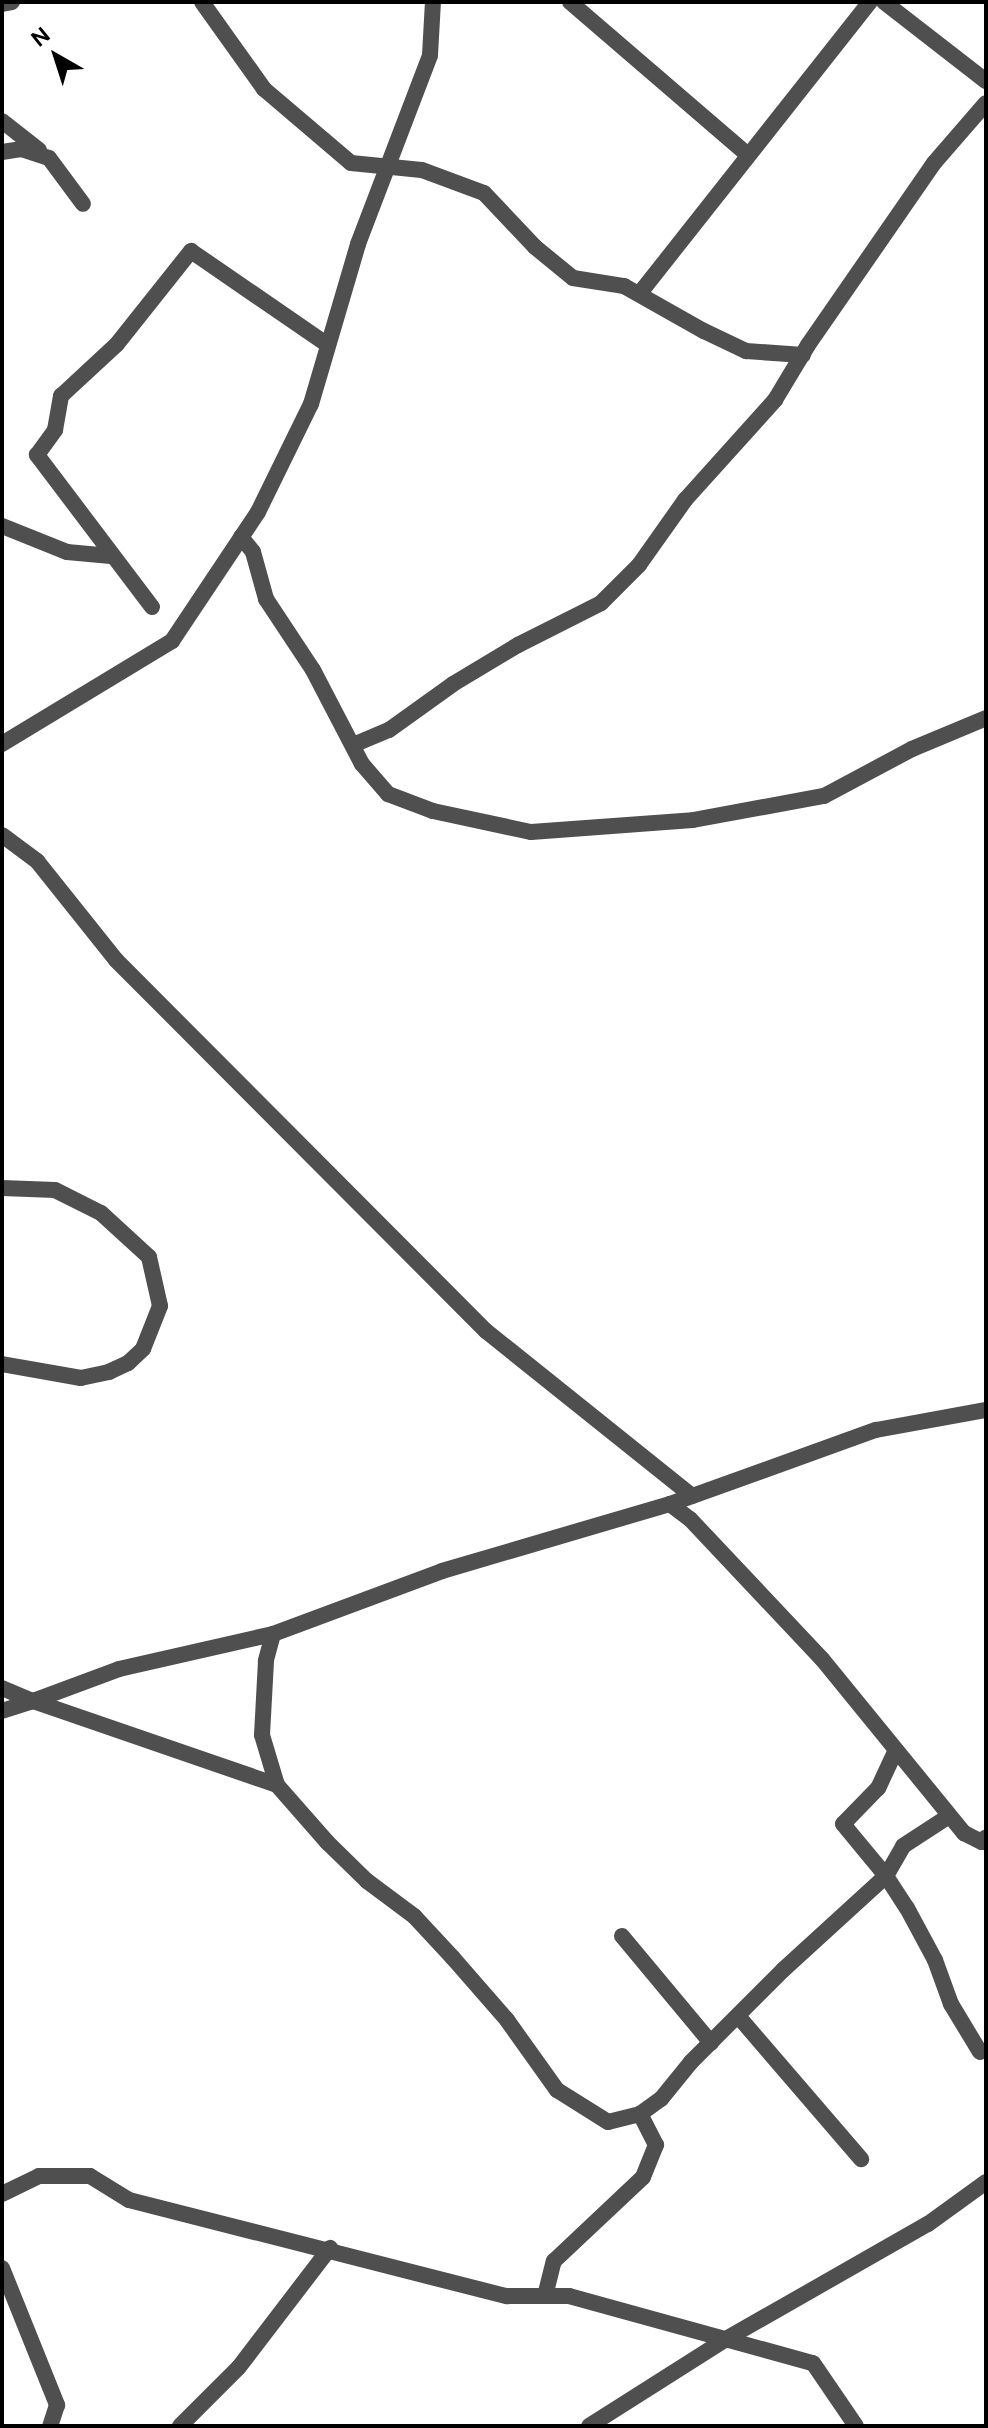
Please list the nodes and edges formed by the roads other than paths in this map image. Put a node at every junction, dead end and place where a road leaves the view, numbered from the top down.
1 (12, 2) edge
2 (202, 2) edge
3 (433, 2) edge
4 (570, 2) edge
5 (870, 2) edge
6 (884, 2) edge
7 (2, 4) edge
8 (986, 81) edge
9 (986, 103) edge
10 (2, 121) edge
11 (2, 152) edge
12 (747, 154) junction
13 (49, 158) junction
14 (387, 167) junction
15 (83, 204) dead end
16 (640, 293) junction
17 (328, 345) junction
18 (803, 355) junction
19 (2, 526) edge
20 (241, 537) junction
21 (111, 556) junction
22 (152, 607) dead end
23 (986, 718) edge
24 (2, 744) edge
25 (353, 745) junction
26 (2, 835) edge
27 (2, 1188) edge
28 (2, 1364) edge
29 (986, 1410) edge
30 (692, 1496) junction
31 (670, 1504) junction
32 (273, 1634) junction
33 (2, 1688) edge
34 (33, 1701) junction
35 (2, 1711) edge
36 (895, 1752) junction
37 (277, 1785) junction
38 (949, 1816) junction
39 (986, 1837) edge
40 (886, 1876) junction
41 (622, 1936) dead end
42 (738, 2016) junction
43 (711, 2043) junction
44 (980, 2052) dead end
45 (640, 2114) junction
46 (861, 2159) dead end
47 (986, 2182) edge
48 (2, 2194) edge
49 (330, 2248) junction
50 (2, 2268) edge
51 (545, 2296) junction
52 (726, 2339) junction
53 (50, 2426) edge
54 (180, 2426) edge
55 (589, 2426) edge
56 (856, 2426) edge

1 - 7 street
2 - 14 street
3 - 14 street
4 - 12 street
5 - 12 street
6 - 8 street
9 - 18 street
10 - 13 street
11 - 13 street
12 - 16 street
13 - 15 street
14 - 16 street
14 - 17 street
16 - 18 street
17 - 20 street
17 - 21 street
18 - 25 street
19 - 21 street
20 - 24 street
20 - 25 street
21 - 22 street
23 - 25 street
26 - 30 street
27 - 28 street
29 - 30 street
30 - 31 street
31 - 32 street
31 - 36 street
32 - 34 street
32 - 37 street
33 - 34 street
34 - 35 street
34 - 37 street
36 - 38 street
36 - 40 street
37 - 45 street
38 - 39 street
38 - 40 street
40 - 42 street
40 - 44 street
41 - 43 street
42 - 43 street
42 - 46 street
43 - 45 street
45 - 51 street
47 - 52 street
48 - 49 street
49 - 51 street
49 - 54 street
50 - 53 street
51 - 52 street
52 - 55 street
52 - 56 street

